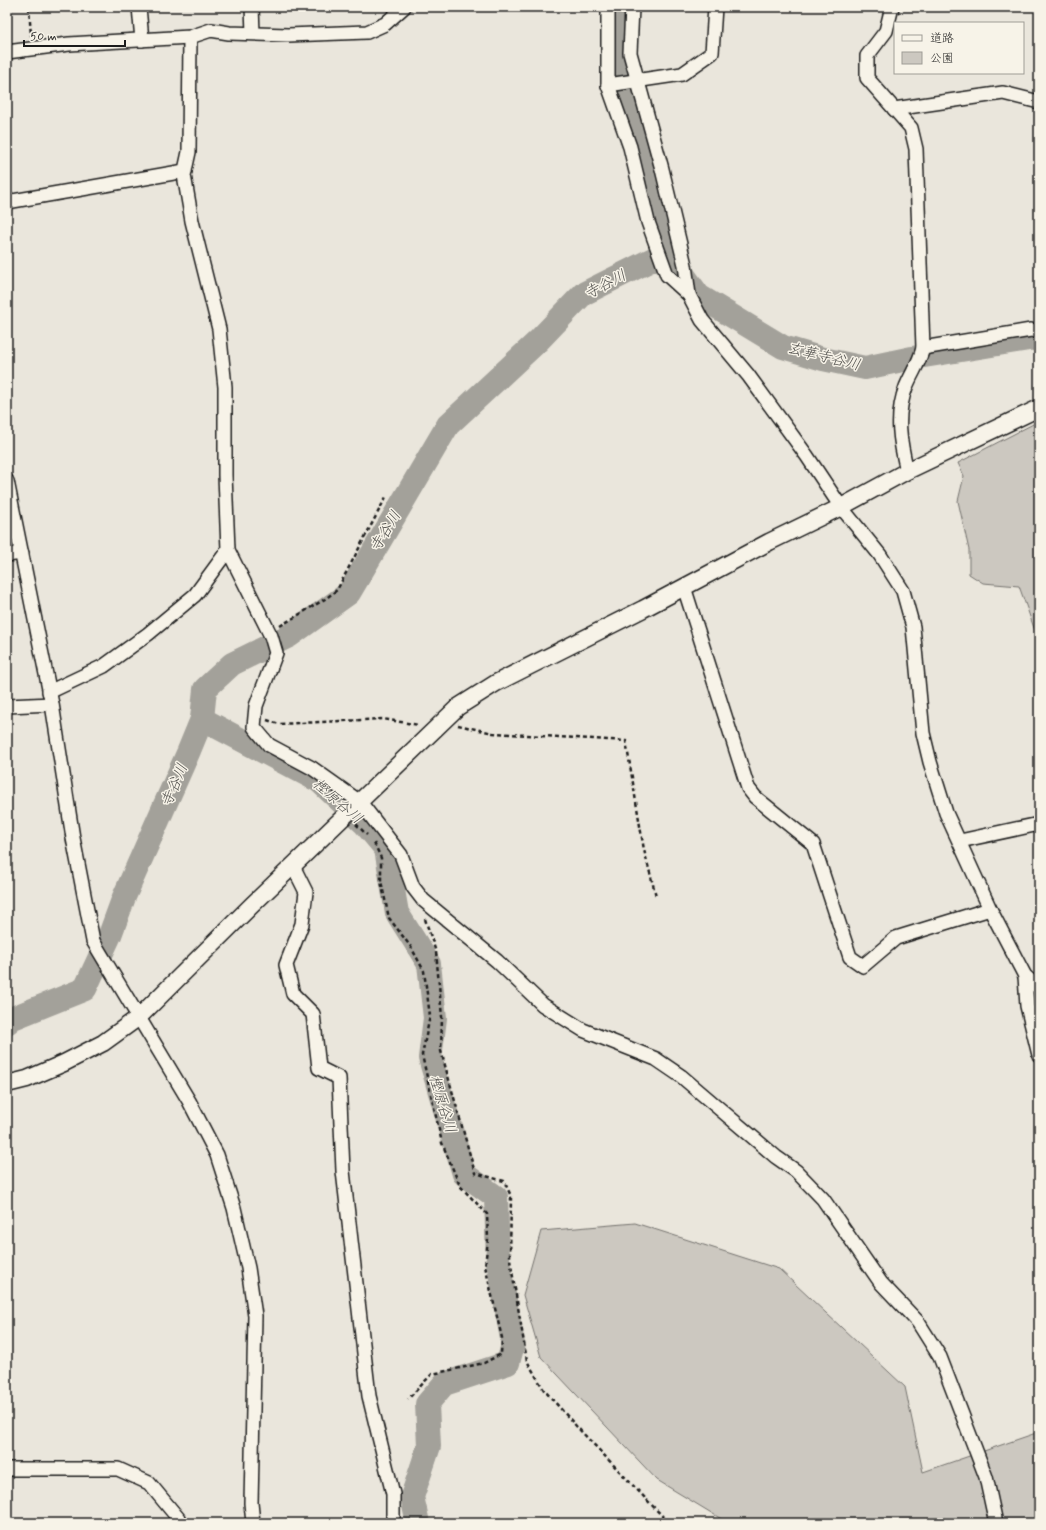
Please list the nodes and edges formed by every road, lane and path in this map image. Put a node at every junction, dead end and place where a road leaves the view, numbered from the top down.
1 (29, 7) edge
2 (139, 7) edge
3 (252, 7) edge
4 (404, 7) edge
5 (608, 7) edge
6 (632, 7) edge
7 (715, 7) edge
8 (892, 7) edge
9 (253, 34) junction
10 (190, 37) junction
11 (142, 40) junction
12 (32, 49) junction
13 (7, 52) edge
14 (638, 81) junction
15 (608, 85) junction
16 (1039, 102) edge
17 (894, 109) junction
18 (185, 171) junction
19 (7, 202) edge
20 (689, 295) junction
21 (1039, 332) edge
22 (923, 348) junction
23 (1039, 408) edge
24 (907, 471) junction
25 (7, 481) edge
26 (386, 497) dead end
27 (841, 507) junction
28 (228, 550) junction
29 (22, 553) junction
30 (7, 555) edge
31 (684, 587) junction
32 (270, 634) junction
33 (50, 698) junction
34 (7, 706) edge
35 (255, 716) junction
36 (439, 724) junction
37 (360, 802) junction
38 (346, 815) junction
39 (1039, 824) edge
40 (960, 841) junction
41 (293, 866) junction
42 (656, 896) dead end
43 (990, 909) junction
44 (424, 914) dead end
45 (1025, 976) junction
46 (1039, 988) edge
47 (139, 1017) junction
48 (1039, 1055) edge
49 (7, 1084) edge
50 (408, 1399) dead end
51 (7, 1469) edge
52 (180, 1523) edge
53 (253, 1523) edge
54 (393, 1523) edge
55 (669, 1523) edge
56 (996, 1523) edge

1 - 12 path
2 - 11 street
3 - 9 street
4 - 9 street
5 - 15 street
6 - 14 street
7 - 14 street
8 - 17 street
9 - 10 street
10 - 11 street
10 - 18 street
11 - 12 street
12 - 13 street
14 - 15 street
14 - 20 street
15 - 20 street
16 - 17 street
17 - 22 street
18 - 19 street
18 - 28 street
20 - 27 street
21 - 22 street
22 - 24 street
23 - 24 street
24 - 27 street
25 - 29 street
26 - 32 path
27 - 31 street
27 - 40 street
28 - 32 street
28 - 33 street
29 - 30 street
29 - 33 street
31 - 36 street
31 - 43 street
32 - 35 street
33 - 34 street
33 - 47 street
35 - 36 path
35 - 37 street
36 - 37 street
36 - 42 path
37 - 38 street
37 - 56 street
38 - 41 street
38 - 50 path
39 - 40 street
40 - 43 street
41 - 47 street
41 - 54 street
43 - 45 street
44 - 55 path
45 - 46 street
45 - 48 street
47 - 49 street
47 - 53 street
51 - 52 street

